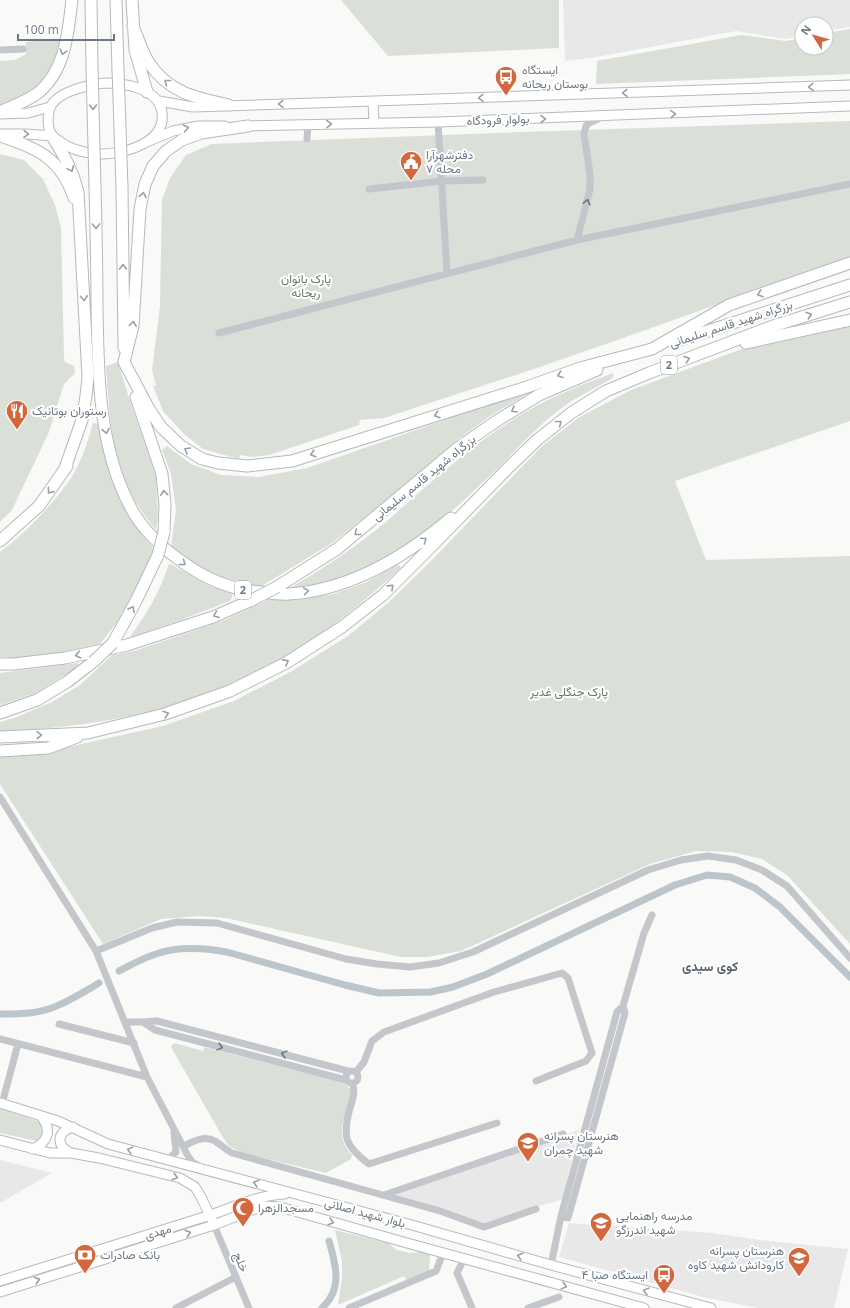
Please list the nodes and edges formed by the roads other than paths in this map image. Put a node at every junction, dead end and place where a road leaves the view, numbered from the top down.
1 (72, 0) edge
2 (91, 0) edge
3 (116, 0) edge
4 (132, 0) edge
5 (133, 26) junction
6 (24, 49) dead end
7 (0, 50) edge
8 (850, 85) edge
9 (146, 92) junction
10 (159, 101) junction
11 (373, 102) junction
12 (229, 105) junction
13 (850, 106) edge
14 (50, 107) junction
15 (0, 113) edge
16 (602, 117) junction
17 (438, 122) junction
18 (374, 123) junction
19 (308, 125) junction
20 (248, 126) junction
21 (0, 135) edge
22 (52, 136) junction
23 (307, 139) dead end
24 (149, 141) junction
25 (483, 180) dead end
26 (442, 181) junction
27 (850, 184) edge
28 (369, 189) dead end
29 (79, 214) junction
30 (577, 240) junction
31 (850, 263) edge
32 (447, 273) junction
33 (850, 285) edge
34 (850, 302) edge
35 (850, 320) edge
36 (219, 332) dead end
37 (652, 349) junction
38 (98, 350) junction
39 (708, 351) junction
40 (124, 362) junction
41 (509, 467) junction
42 (64, 471) junction
43 (0, 541) edge
44 (0, 664) edge
45 (0, 712) edge
46 (88, 733) junction
47 (0, 737) edge
48 (0, 752) edge
49 (0, 797) edge
50 (652, 915) dead end
51 (96, 951) junction
52 (850, 958) edge
53 (125, 1022) junction
54 (143, 1022) junction
55 (58, 1024) dead end
56 (174, 1025) junction
57 (197, 1031) junction
58 (172, 1034) junction
59 (0, 1039) edge
60 (195, 1040) junction
61 (134, 1043) junction
62 (240, 1043) junction
63 (18, 1044) junction
64 (238, 1052) junction
65 (299, 1058) junction
66 (296, 1067) junction
67 (348, 1071) junction
68 (356, 1072) junction
69 (147, 1077) junction
70 (536, 1081) dead end
71 (349, 1082) junction
72 (1, 1103) edge
73 (41, 1116) junction
74 (497, 1123) dead end
75 (73, 1127) junction
76 (174, 1131) junction
77 (563, 1134) dead end
78 (0, 1140) edge
79 (184, 1146) junction
80 (32, 1149) junction
81 (70, 1153) junction
82 (168, 1160) junction
83 (204, 1170) junction
84 (293, 1194) junction
85 (383, 1195) junction
86 (280, 1207) joint
87 (536, 1209) dead end
88 (210, 1215) junction
89 (214, 1225) junction
90 (443, 1253) junction
91 (464, 1259) junction
92 (551, 1265) junction
93 (236, 1277) junction
94 (0, 1281) edge
95 (0, 1292) edge
96 (559, 1297) dead end
97 (176, 1308) edge
98 (249, 1308) edge
99 (349, 1308) edge
100 (472, 1308) edge
101 (528, 1308) edge
102 (644, 1308) edge
103 (710, 1308) edge

1 -> 15 highway
2 -> 38 highway, bridge
40 -> 3 highway, bridge
4 - 5 highway
5 - 9 highway
12 -> 5 highway
6 - 7 street
8 -> 11 main road, بولوار فرودگاه
9 - 10 main road
9 - 14 main road
10 - 12 main road, بولوار فرودگاه
10 - 24 main road
11 -> 12 main road, بولوار فرودگاه
11 - 18 main road
16 -> 13 main road, بولوار فرودگاه
14 - 15 main road
14 - 22 main road
17 -> 16 main road, بولوار فرودگاه
30 -> 16 street
17 - 18 main road, بولوار فرودگاه
17 - 26 street
19 -> 18 main road, بولوار فرودگاه
19 - 20 main road, بولوار فرودگاه
19 - 23 street
24 -> 20 main road, بولوار فرودگاه
40 -> 20 highway
21 -> 22 main road
21 - 29 highway
22 - 24 main road
22 -> 29 highway
25 - 26 street
26 - 28 street
26 - 32 street
27 - 30 street
29 -> 42 highway
30 - 32 street
31 -> 37 highway
32 - 36 street
33 - 37 highway, بزرگراه شهید قاسم سلیمانی / 2
39 -> 34 highway, بزرگراه شهید قاسم سلیمانی / 2
35 - 39 highway
37 -> 40 highway
37 -> 44 highway, بزرگراه شهید قاسم سلیمانی / 2, bridge
38 -> 41 highway, 2
38 - 42 highway
41 -> 39 highway, بزرگراه شهید قاسم سلیمانی / 2
45 -> 40 highway, bridge
46 -> 41 highway
42 -> 43 highway
47 -> 46 highway
46 - 48 highway
49 - 51 street
50 - 92 street
51 - 52 street
51 - 53 street
53 - 54 street
53 - 61 street
54 - 56 street
54 - 58 street
55 - 61 street
56 - 57 street
56 - 58 street
57 - 60 street
57 - 62 street
58 - 60 street
59 - 63 street
60 -> 64 street
61 - 69 street
62 - 64 street
65 -> 62 street
63 - 69 street
63 - 72 street
64 - 66 street
65 - 66 street
65 - 67 street
66 - 71 street
67 - 68 street
67 - 71 street
68 - 70 street
68 - 71 street
69 - 76 street
71 - 74 street
72 - 73 main road, بلوار شهید اصلانی
73 - 75 main road, بلوار شهید اصلانی
73 - 80 main road
75 - 81 main road
82 -> 75 main road, بلوار شهید اصلانی
76 - 79 street
76 - 82 street
77 - 85 street
78 - 80 main road
79 - 83 street
79 - 85 street
80 - 81 main road
81 -> 88 main road
82 - 83 main road, بلوار شهید اصلانی
84 -> 83 main road, بلوار شهید اصلانی
84 - 88 main road, مهدی
92 -> 84 main road, بلوار شهید اصلانی
85 - 87 street
86 - 89 main road, مهدی
86 -> 90 main road, بلوار شهید اصلانی
88 - 89 main road
88 - 94 main road, مهدی
89 - 93 street, خلج
95 -> 89 main road, مهدی
90 - 91 main road, بلوار شهید اصلانی
90 - 99 street
91 - 100 street
91 -> 102 main road, بلوار شهید اصلانی
103 -> 92 main road, بلوار شهید اصلانی
93 - 97 street
93 - 98 street, خلج
96 - 101 street

